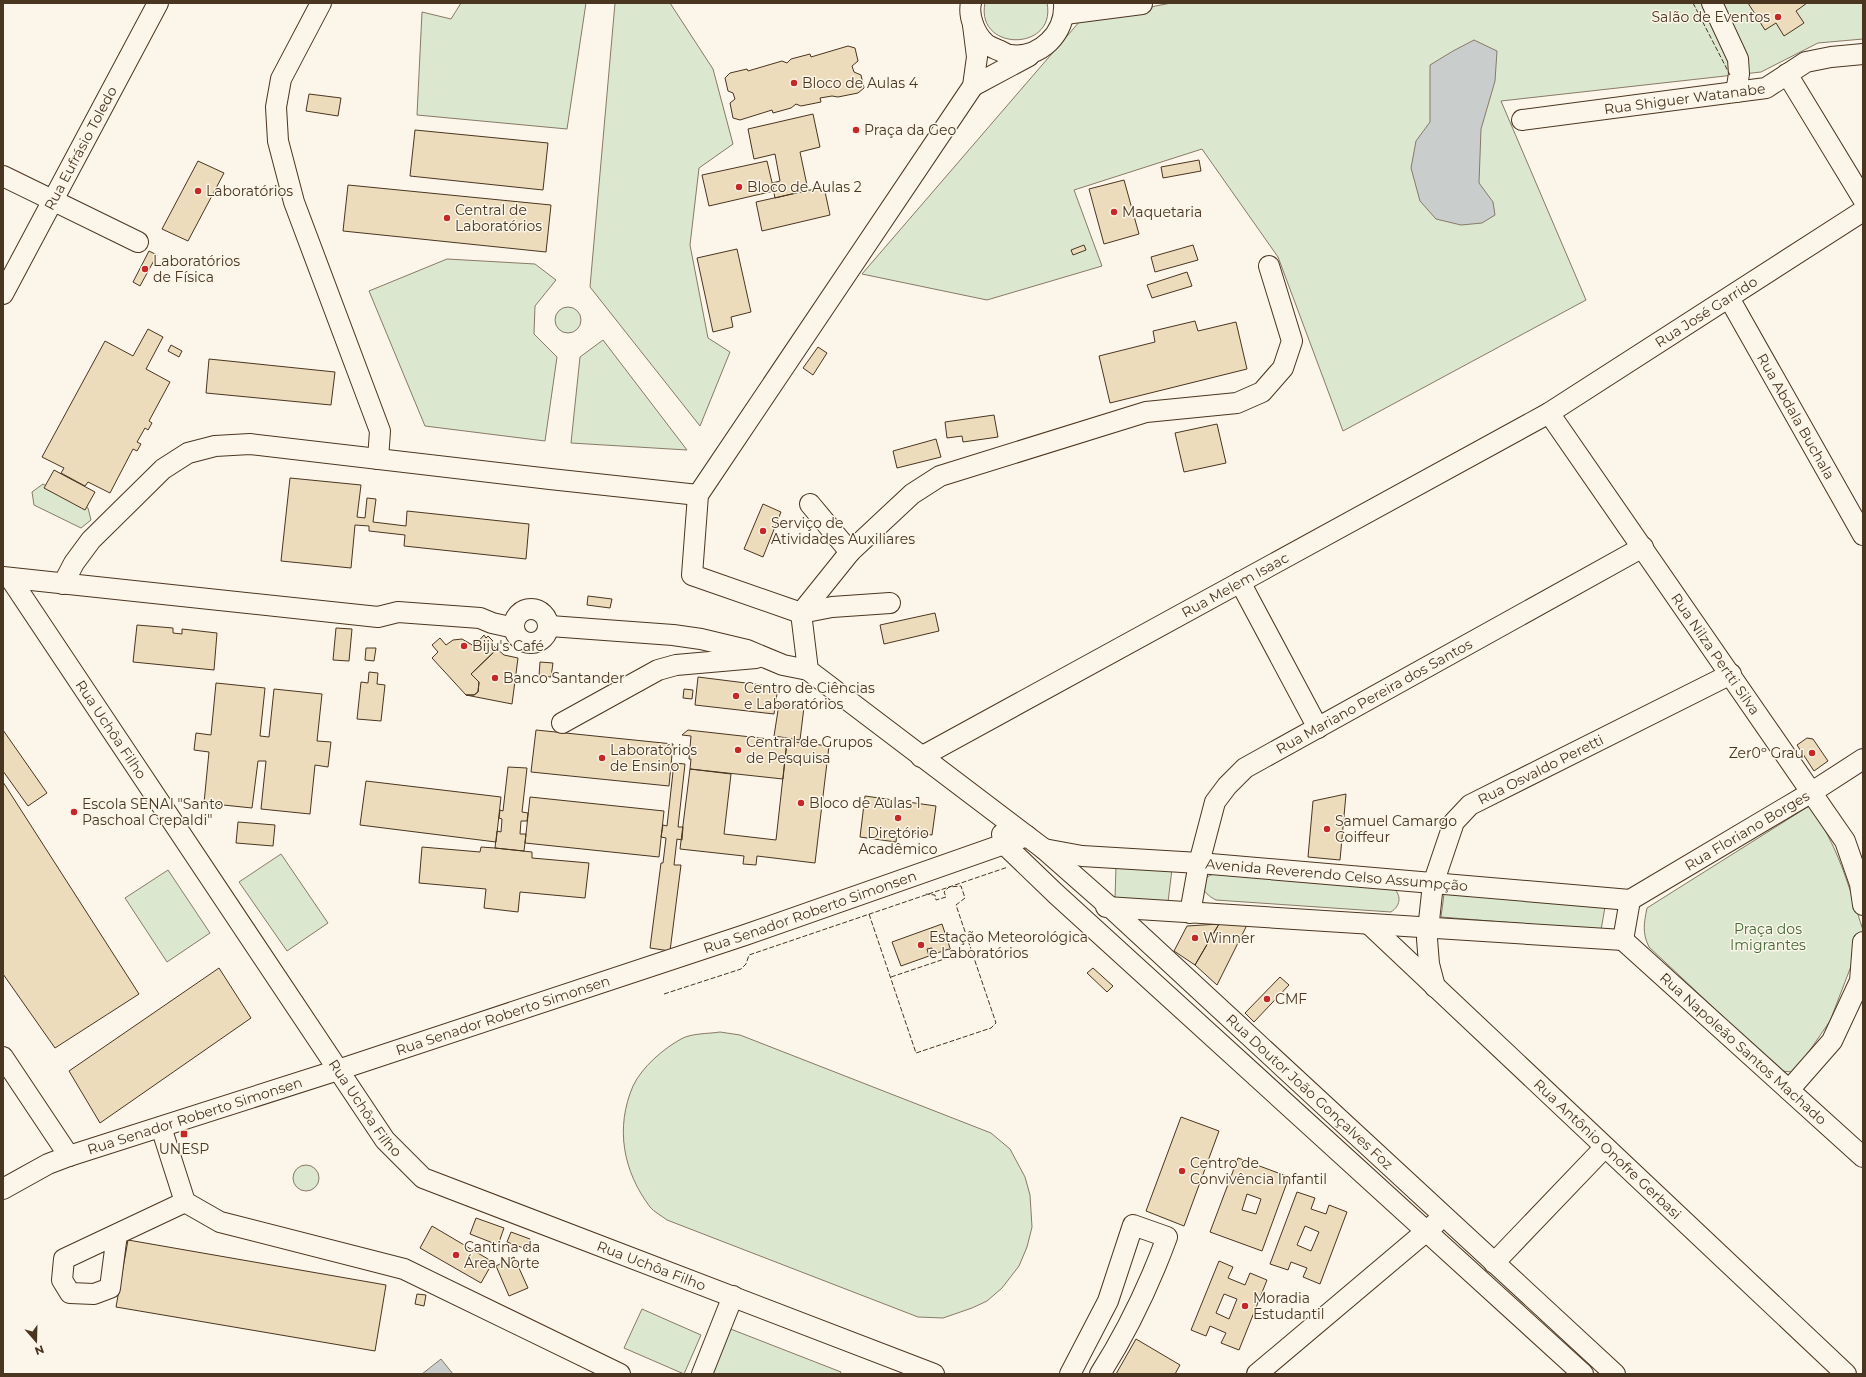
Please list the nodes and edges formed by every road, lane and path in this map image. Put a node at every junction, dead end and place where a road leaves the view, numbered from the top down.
1 (158, 3) edge
2 (321, 3) edge
3 (971, 3) edge
4 (1712, 3) edge
5 (1142, 4) dead end
6 (1065, 8) edge
7 (973, 25) junction
8 (1035, 53) junction
9 (1863, 54) edge
10 (1787, 74) junction
11 (973, 86) junction
12 (1736, 92) junction
13 (1522, 120) dead end
14 (3, 176) edge
15 (1863, 199) edge
16 (54, 200) junction
17 (1863, 211) edge
18 (138, 242) dead end
19 (1269, 266) dead end
20 (3, 294) edge
21 (1728, 298) junction
22 (1549, 413) junction
23 (378, 459) junction
24 (698, 495) junction
25 (810, 504) dead end
26 (1863, 535) edge
27 (1642, 547) junction
28 (850, 552) junction
29 (7, 578) edge
30 (1240, 582) junction
31 (63, 584) junction
32 (890, 603) dead end
33 (801, 613) junction
34 (764, 657) junction
35 (808, 670) junction
36 (1731, 674) junction
37 (562, 723) dead end
38 (1318, 728) junction
39 (921, 757) junction
40 (1863, 759) edge
41 (1812, 792) junction
42 (999, 816) junction
43 (1026, 836) junction
44 (1004, 844) junction
45 (1044, 849) junction
46 (1199, 863) junction
47 (1433, 884) junction
48 (1056, 894) junction
49 (1630, 900) junction
50 (1863, 905) edge
51 (1111, 908) junction
52 (1190, 913) junction
53 (1369, 924) junction
54 (1428, 929) junction
55 (1623, 940) junction
56 (1863, 942) edge
57 (1435, 987) junction
58 (3, 1057) edge
59 (338, 1070) junction
60 (1789, 1090) junction
61 (160, 1127) junction
62 (1605, 1147) junction
63 (69, 1156) junction
64 (1863, 1157) edge
65 (3, 1189) edge
66 (185, 1202) junction
67 (1443, 1216) junction
68 (1427, 1232) junction
69 (117, 1234) dead end
70 (1494, 1263) junction
71 (733, 1296) junction
72 (620, 1374) edge
73 (702, 1374) edge
74 (934, 1374) edge
75 (1070, 1374) edge
76 (1100, 1374) edge
77 (1257, 1374) edge
78 (1582, 1374) edge
79 (1615, 1374) edge
80 (1846, 1374) edge

1 - 16 street, Rua Eufrásio Toledo
2 - 23 street
3 - 7 street
4 - 12 street
5 - 6 street
6 - 8 street
7 - 8 street
7 - 11 street
8 - 11 street
9 - 10 street, Rua Shiguer Watanabe
10 - 12 street, Rua Shiguer Watanabe
10 - 15 street
11 - 24 street
12 - 13 street, Rua Shiguer Watanabe
14 - 16 street
16 - 18 street
16 - 20 street, Rua Eufrásio Toledo
17 - 21 street, Rua José Garrido
19 - 28 street
21 - 22 street, Rua José Garrido
21 - 26 street, Rua Abdala Buchala
22 - 27 street, Rua Nilza Pertti Silva
22 - 30 street, Rua Melem Isaac
23 - 24 street
23 - 31 street
24 - 33 street
25 - 28 street
27 - 36 street, Rua Nilza Pertti Silva
27 - 38 street, Rua Mariano Pereira dos Santos
28 - 33 street
29 - 31 street
29 - 59 street, Rua Uchôa Filho
30 - 38 street
30 - 39 street, Rua Melem Isaac
31 - 34 street
32 - 33 street
33 - 35 street
34 - 35 street
34 - 37 street
35 - 39 street, Rua Doutor João Gonçalves Foz
36 - 41 street, Rua Nilza Pertti Silva
36 - 47 street, Rua Osvaldo Peretti
38 - 46 street, Rua Mariano Pereira dos Santos
39 - 42 street, Rua Doutor João Gonçalves Foz
40 - 41 street, Rua Floriano Borges
41 - 49 street, Rua Floriano Borges
41 - 50 street, Rua Nilza Pertti Silva
42 - 43 street, Rua Doutor João Gonçalves Foz
42 - 44 street
43 - 44 street, Rua Senador Roberto Simonsen
43 - 45 street, Rua Doutor João Gonçalves Foz
44 - 48 street, Rua Doutor João Gonçalves Foz
44 - 59 street, Rua Senador Roberto Simonsen
45 - 46 street, Avenida Reverendo Celso Assumpção
45 - 51 street, Rua Doutor João Gonçalves Foz
46 - 47 street, Avenida Reverendo Celso Assumpção
46 - 52 street, Rua Mariano Pereira dos Santos
47 - 49 street, Avenida Reverendo Celso Assumpção
47 - 54 street, Rua Osvaldo Peretti
48 - 51 street
48 - 68 street, Rua Doutor João Gonçalves Foz
49 - 55 street
51 - 52 street
51 - 67 street, Rua Doutor João Gonçalves Foz
52 - 53 street
53 - 54 street
53 - 57 street, Rua Antônio Onofre Gerbasi
54 - 55 street
54 - 57 street, Rua Osvaldo Peretti
55 - 60 street, Rua Napoleão Santos Machado
56 - 60 street
57 - 62 street, Rua Antônio Onofre Gerbasi
58 - 63 street
59 - 61 street, Rua Senador Roberto Simonsen
59 - 71 street, Rua Uchôa Filho
60 - 64 street, Rua Napoleão Santos Machado
61 - 63 street, Rua Senador Roberto Simonsen
61 - 66 street
62 - 70 street
62 - 80 street, Rua Antônio Onofre Gerbasi
63 - 65 street, Rua Senador Roberto Simonsen
66 - 69 street
66 - 72 street
67 - 68 street
67 - 70 street, Rua Doutor João Gonçalves Foz
68 - 77 street
68 - 78 street, Rua Doutor João Gonçalves Foz
70 - 79 street, Rua Doutor João Gonçalves Foz
71 - 73 street
71 - 74 street, Rua Uchôa Filho
75 - 76 street

